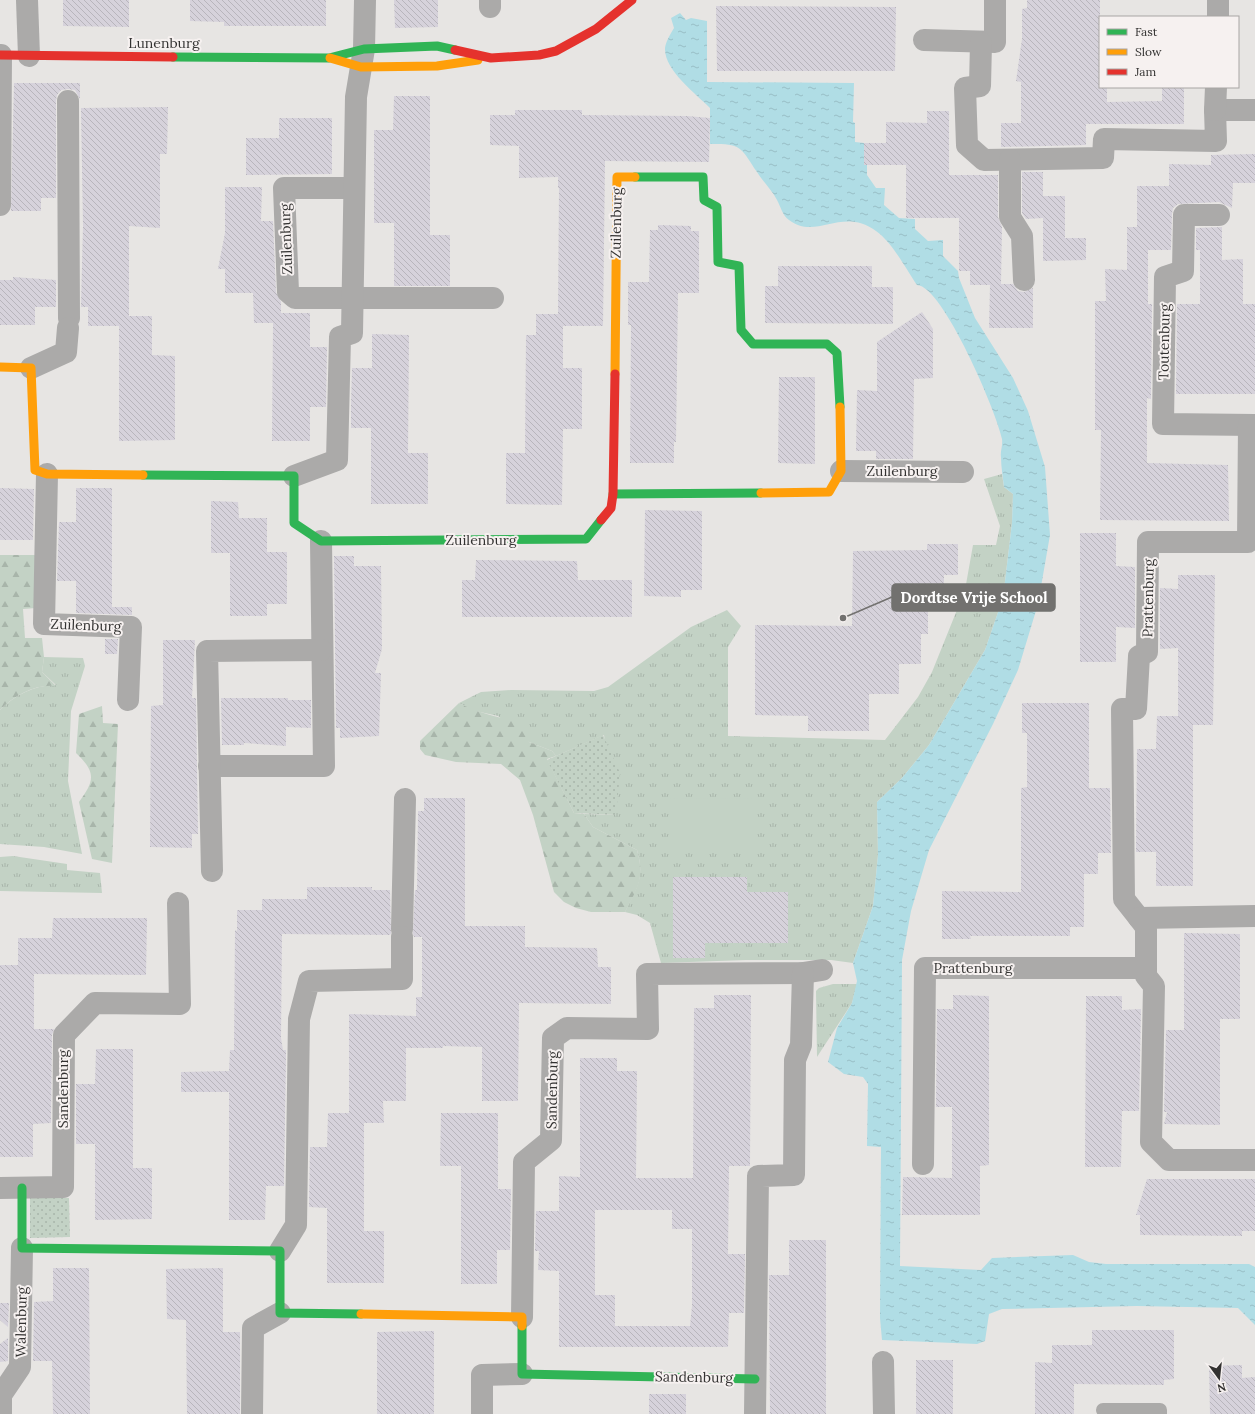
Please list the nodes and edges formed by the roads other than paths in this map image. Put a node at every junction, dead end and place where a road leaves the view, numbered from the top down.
1 (26, 0) edge
2 (365, 0) edge
3 (632, 0) edge
4 (996, 0) edge
5 (1218, 0) edge
6 (1218, 16) edge
7 (924, 40) dead end
8 (981, 43) junction
9 (0, 55) edge
10 (29, 56) junction
11 (328, 58) junction
12 (363, 58) junction
13 (491, 58) junction
14 (1216, 88) edge
15 (68, 101) dead end
16 (1215, 110) junction
17 (1255, 110) edge
18 (1010, 160) junction
19 (354, 188) junction
20 (0, 205) edge
21 (1219, 215) dead end
22 (1024, 280) dead end
23 (353, 298) junction
24 (493, 298) dead end
25 (0, 367) edge
26 (31, 368) junction
27 (1252, 425) edge
28 (840, 471) junction
29 (963, 472) dead end
30 (47, 474) junction
31 (294, 476) junction
32 (613, 494) junction
33 (321, 541) junction
34 (321, 650) junction
35 (128, 700) dead end
36 (209, 766) junction
37 (405, 799) dead end
38 (212, 871) dead end
39 (178, 903) dead end
40 (1255, 916) edge
41 (1139, 918) junction
42 (1146, 968) junction
43 (1255, 1160) edge
44 (923, 1164) dead end
45 (0, 1188) edge
46 (22, 1188) junction
47 (22, 1248) junction
48 (280, 1251) junction
49 (280, 1313) junction
50 (522, 1317) junction
51 (883, 1362) dead end
52 (522, 1374) junction
53 (755, 1379) junction
54 (1103, 1410) dead end
55 (1, 1414) edge
56 (252, 1414) edge
57 (482, 1414) edge
58 (755, 1414) edge
59 (884, 1414) edge
60 (1160, 1414) edge

1 - 10 street
2 - 12 street
3 - 13 street, Lunenburg
4 - 8 street
5 - 6 street
7 - 8 street
8 - 18 street
9 - 10 street, Lunenburg
9 - 20 street
10 - 11 street, Lunenburg
11 - 12 street, Lunenburg
11 - 12 street, Lunenburg
12 - 13 street, Lunenburg
12 - 13 street, Lunenburg
12 - 19 street
14 - 16 street
15 - 26 street
16 - 17 street
16 - 18 street
18 - 22 street
19 - 23 street
19 - 23 street, Zuilenburg
21 - 27 street, Toutenburg
23 - 24 street, Zuilenburg
23 - 31 street
25 - 26 street
26 - 30 street
27 - 41 street, Prattenburg
28 - 29 street, Zuilenburg
28 - 32 street, Zuilenburg
28 - 32 street, Zuilenburg
30 - 31 street
30 - 35 street, Zuilenburg
31 - 33 street
32 - 33 street, Zuilenburg
33 - 34 street
34 - 36 street
34 - 36 street
36 - 38 street
37 - 48 street
39 - 46 street, Sandenburg
40 - 41 street
41 - 42 street, Prattenburg
42 - 43 street, Prattenburg
42 - 44 street, Prattenburg
45 - 46 street, Sandenburg
46 - 47 street
47 - 48 street
47 - 55 street, Walenburg
48 - 49 street
49 - 50 street
49 - 56 street
50 - 52 street, Sandenburg
50 - 53 street, Sandenburg
51 - 59 street
52 - 53 street, Sandenburg
52 - 57 street
53 - 58 street, Sandenburg
54 - 60 lane

